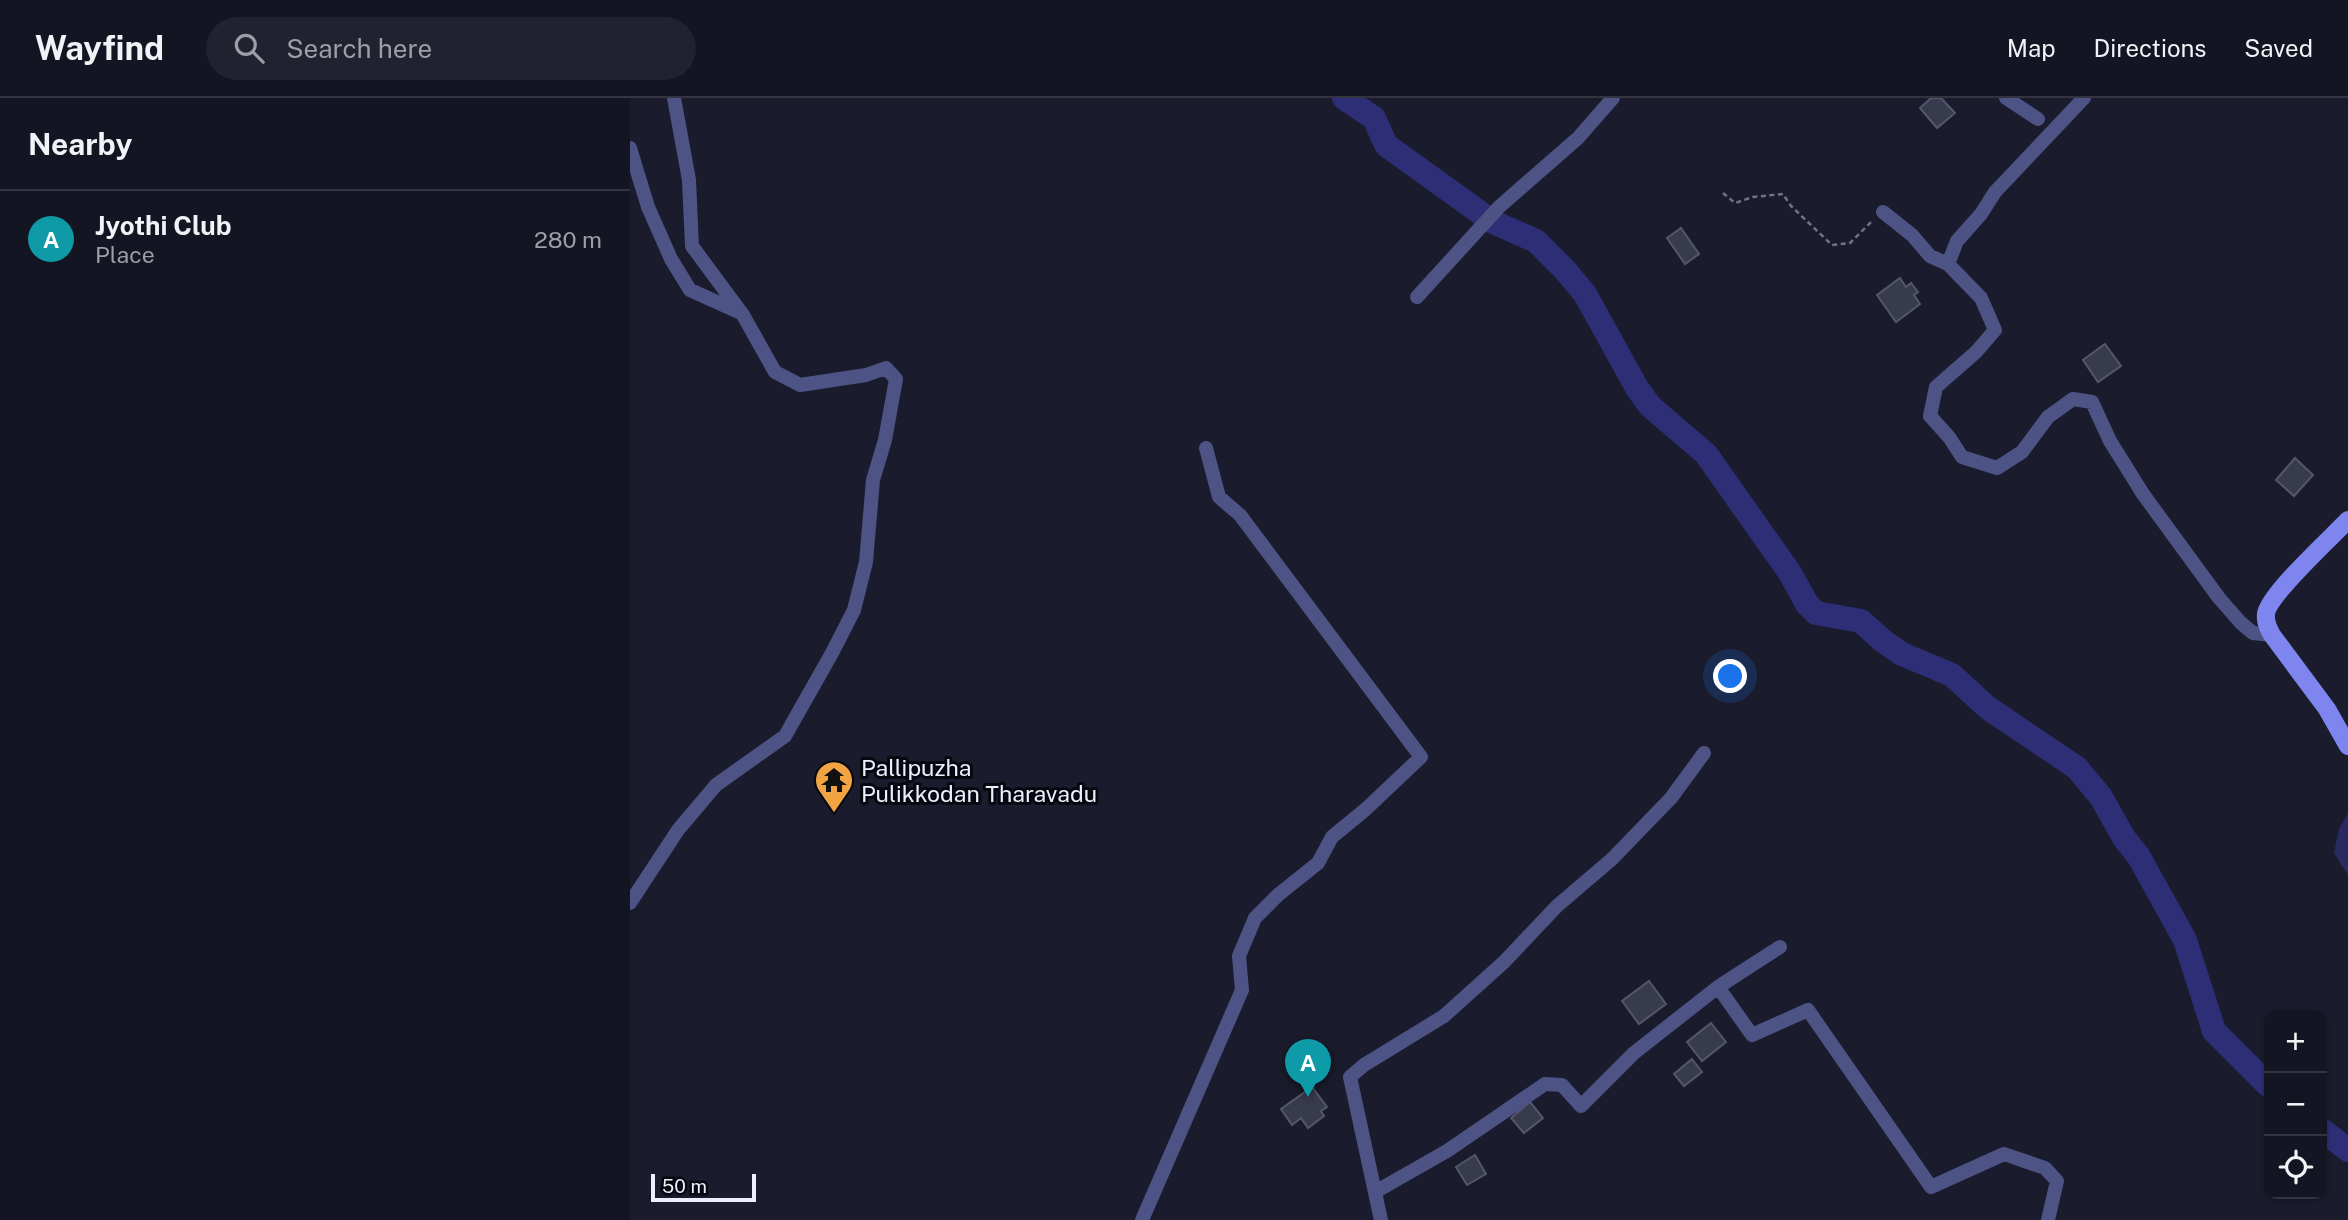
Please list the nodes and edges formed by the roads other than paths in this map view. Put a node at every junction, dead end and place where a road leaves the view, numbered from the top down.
1 (674, 98) edge
2 (1613, 98) edge
3 (2006, 98) edge
4 (2084, 98) edge
5 (2038, 119) dead end
6 (630, 148) edge
7 (1883, 212) road end
8 (1948, 264) junction
9 (1417, 297) dead end
10 (743, 314) junction
11 (1206, 448) dead end
12 (2348, 520) edge
13 (2272, 635) junction
14 (2348, 746) edge
15 (1704, 753) dead end
16 (630, 904) edge
17 (1780, 947) dead end
18 (1718, 987) junction
19 (1375, 1192) junction
20 (1142, 1220) edge
21 (1381, 1220) edge
22 (2048, 1220) edge

1 - 10 street
2 - 9 street
3 - 5 street
4 - 8 street
6 - 10 street
7 - 8 street
8 - 13 street
10 - 16 street
11 - 20 street
12 - 13 main road
13 - 14 main road
15 - 19 street
17 - 18 street
18 - 19 street
18 - 22 street
19 - 21 street

